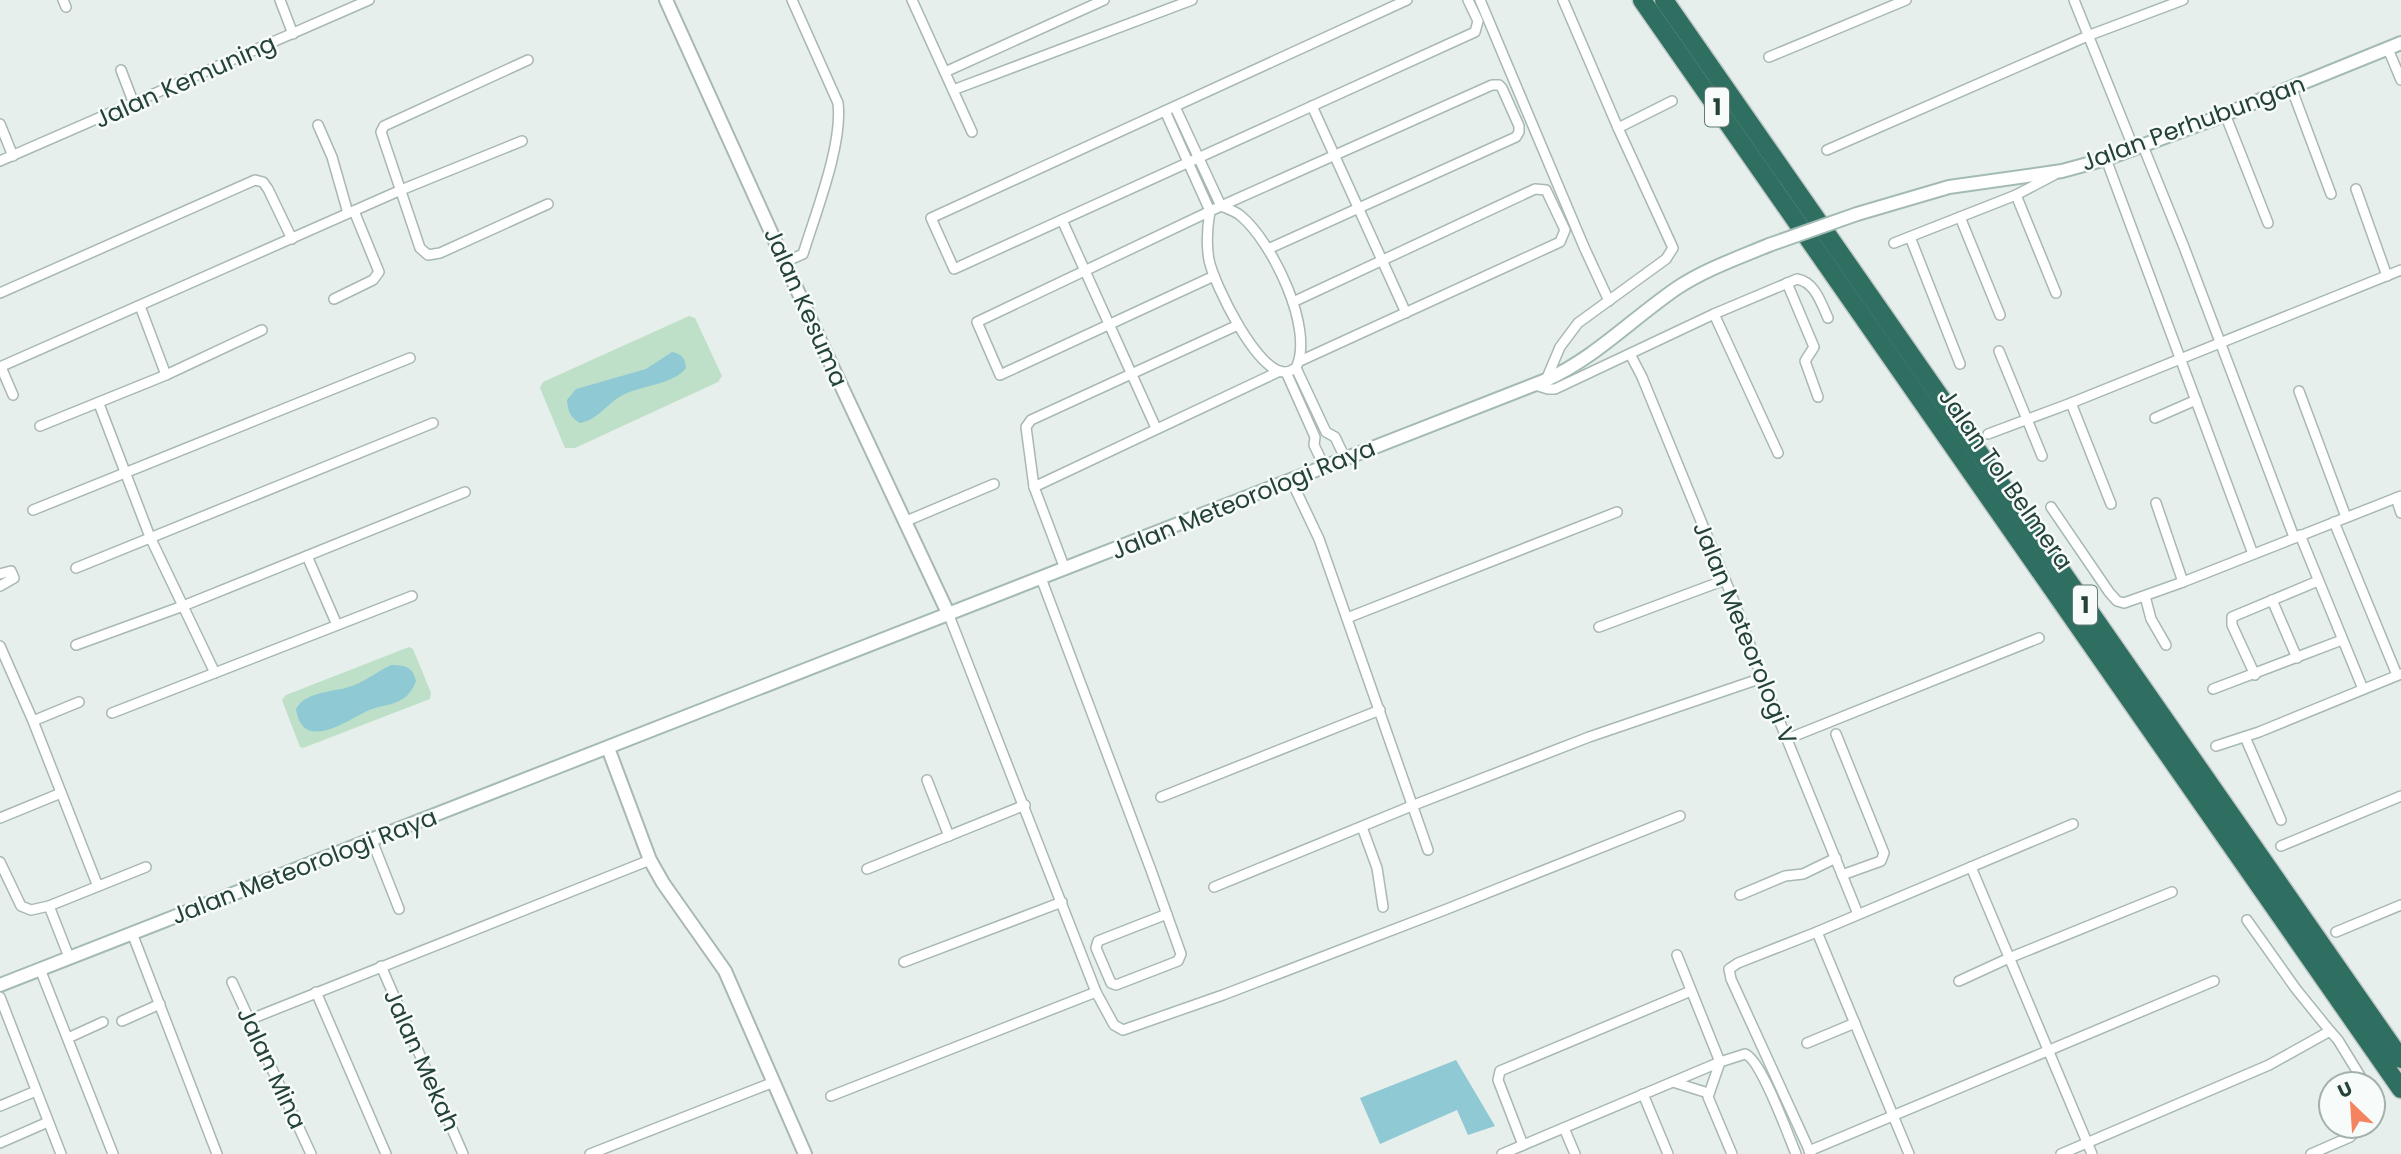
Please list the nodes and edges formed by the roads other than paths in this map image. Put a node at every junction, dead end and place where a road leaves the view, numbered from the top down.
1 (280, 0) edge
2 (369, 0) edge
3 (666, 0) edge
4 (792, 0) edge
5 (912, 0) edge
6 (1104, 0) edge
7 (1159, 0) edge
8 (1192, 0) edge
9 (1407, 0) edge
10 (1468, 0) edge
11 (1480, 0) edge
12 (1563, 0) edge
13 (1642, 0) edge
14 (1664, 0) edge
15 (1906, 0) edge
16 (2074, 0) edge
17 (2183, 0) edge
18 (1164, 10) junction
19 (296, 32) junction
20 (2090, 35) junction
21 (2401, 43) edge
22 (2388, 48) junction
23 (1769, 57) dead end
24 (528, 60) dead end
25 (121, 70) dead end
26 (945, 72) junction
27 (2401, 80) edge
28 (2291, 87) junction
29 (953, 90) junction
30 (1672, 101) dead end
31 (134, 104) junction
32 (1312, 106) junction
33 (1175, 107) junction
34 (1165, 111) junction
35 (2225, 114) junction
36 (0, 124) edge
37 (317, 125) dead end
38 (1618, 128) junction
39 (972, 132) dead end
40 (522, 141) dead end
41 (2139, 148) junction
42 (1827, 150) dead end
43 (13, 156) junction
44 (1335, 156) junction
45 (1199, 158) junction
46 (2106, 159) junction
47 (0, 161) edge
48 (1188, 163) junction
49 (2062, 171) junction
50 (2356, 189) dead end
51 (401, 190) junction
52 (2331, 194) dead end
53 (2016, 195) junction
54 (548, 204) dead end
55 (1221, 206) junction
56 (358, 209) junction
57 (1359, 209) junction
58 (1210, 211) junction
59 (1857, 214) joint
60 (1960, 217) junction
61 (1062, 220) junction
62 (2268, 223) dead end
63 (1910, 237) junction
64 (292, 239) junction
65 (1894, 243) dead end
66 (1268, 249) junction
67 (1382, 260) junction
68 (785, 262) junction
69 (2401, 270) edge
70 (1085, 271) junction
71 (1213, 276) junction
72 (2387, 276) junction
73 (1787, 283) junction
74 (0, 293) edge
75 (2056, 293) dead end
76 (334, 299) dead end
77 (1609, 301) junction
78 (1293, 302) junction
79 (140, 306) junction
80 (1406, 313) junction
81 (1714, 314) junction
82 (2000, 316) dead end
83 (1828, 318) dead end
84 (1109, 324) junction
85 (1238, 325) junction
86 (262, 330) dead end
87 (2221, 344) junction
88 (1999, 351) dead end
89 (1630, 354) junction
90 (410, 358) dead end
91 (2180, 359) junction
92 (1298, 364) junction
93 (1960, 364) dead end
94 (1, 367) edge
95 (1283, 371) junction
96 (1131, 373) junction
97 (166, 375) junction
98 (1540, 383) junction
99 (2299, 391) dead end
100 (13, 395) dead end
101 (1818, 397) dead end
102 (2196, 400) junction
103 (2071, 403) junction
104 (99, 404) junction
105 (2155, 418) dead end
106 (2028, 420) junction
107 (433, 423) dead end
108 (40, 426) dead end
109 (1156, 428) junction
110 (1326, 432) junction
111 (1988, 434) dead end
112 (1315, 437) junction
113 (1778, 453) dead end
114 (2042, 456) dead end
115 (1345, 458) junction
116 (1324, 466) junction
117 (125, 474) junction
118 (1292, 480) junction
119 (994, 484) dead end
120 (1034, 487) junction
121 (465, 492) dead end
122 (2398, 497) edge
123 (2155, 503) dead end
124 (2111, 504) dead end
125 (2051, 507) dead end
126 (33, 510) dead end
127 (1617, 512) dead end
128 (2401, 513) edge
129 (2346, 517) junction
130 (904, 522) junction
131 (2334, 522) junction
132 (2297, 536) junction
133 (150, 537) junction
134 (2253, 554) junction
135 (307, 556) junction
136 (76, 568) dead end
137 (1065, 569) junction
138 (0, 574) edge
139 (1041, 578) junction
140 (1725, 580) junction
141 (2318, 581) junction
142 (2183, 582) junction
143 (0, 586) edge
144 (412, 596) dead end
145 (2145, 596) junction
146 (2272, 600) junction
147 (183, 607) junction
148 (948, 613) junction
149 (1347, 618) junction
150 (337, 625) junction
151 (1599, 627) dead end
152 (2039, 638) dead end
153 (2342, 640) junction
154 (76, 645) dead end
155 (2166, 645) dead end
156 (0, 646) edge
157 (2297, 658) junction
158 (215, 673) junction
159 (2399, 674) edge
160 (2255, 675) junction
161 (1762, 678) junction
162 (2363, 689) junction
163 (2213, 690) dead end
164 (79, 702) dead end
165 (1380, 710) junction
166 (112, 713) dead end
167 (33, 720) junction
168 (1836, 734) dead end
169 (2245, 737) junction
170 (1787, 739) junction
171 (2216, 746) dead end
172 (608, 748) junction
173 (927, 780) dead end
174 (61, 793) junction
175 (2401, 796) edge
176 (1161, 797) dead end
177 (1025, 805) junction
178 (1414, 805) junction
179 (1681, 816) dead end
180 (0, 818) edge
181 (2281, 820) dead end
182 (2073, 824) dead end
183 (1362, 827) junction
184 (949, 836) junction
185 (371, 838) junction
186 (2281, 846) dead end
187 (1428, 850) dead end
188 (1836, 858) junction
189 (650, 860) junction
190 (0, 862) edge
191 (1972, 866) junction
192 (146, 867) dead end
193 (867, 869) dead end
194 (1842, 875) junction
195 (97, 884) junction
196 (1214, 887) dead end
197 (2172, 892) dead end
198 (1740, 895) dead end
199 (1062, 902) junction
200 (49, 905) junction
201 (2401, 905) edge
202 (1383, 907) dead end
203 (399, 909) dead end
204 (1167, 914) junction
205 (1858, 914) junction
206 (2247, 920) dead end
207 (1817, 932) junction
208 (2336, 932) dead end
209 (132, 933) junction
210 (1677, 955) dead end
211 (69, 957) junction
212 (2009, 958) junction
213 (904, 962) dead end
214 (381, 966) junction
215 (40, 969) junction
216 (1959, 981) dead end
217 (2214, 981) dead end
218 (232, 982) dead end
219 (0, 985) edge
220 (316, 992) junction
221 (1096, 992) junction
222 (1691, 992) junction
223 (0, 997) edge
224 (160, 1004) junction
225 (251, 1019) junction
226 (122, 1021) dead end
227 (103, 1022) dead end
228 (1855, 1023) junction
229 (2330, 1031) junction
230 (68, 1038) junction
231 (1807, 1043) dead end
232 (2049, 1050) junction
233 (2401, 1059) edge
234 (1720, 1062) junction
235 (2356, 1070) edge
236 (774, 1082) junction
237 (1673, 1082) junction
238 (2401, 1089) edge
239 (36, 1091) junction
240 (1708, 1093) junction
241 (1643, 1094) junction
242 (831, 1096) dead end
243 (0, 1106) edge
244 (1894, 1116) junction
245 (48, 1122) junction
246 (1564, 1128) junction
247 (2343, 1140) edge
248 (0, 1143) edge
249 (2088, 1143) junction
250 (1523, 1145) junction
251 (1810, 1152) edge
252 (61, 1154) edge
253 (113, 1154) edge
254 (217, 1154) edge
255 (312, 1154) edge
256 (386, 1154) edge
257 (463, 1154) edge
258 (590, 1154) edge
259 (805, 1154) edge
260 (1502, 1154) edge
261 (1575, 1154) edge
262 (1668, 1154) edge
263 (1732, 1154) edge
264 (1796, 1154) edge
265 (1909, 1154) edge
266 (2061, 1154) edge
267 (2092, 1154) edge
268 (2311, 1154) edge

1 - 19 street
2 - 19 street, Jalan Kemuning
3 - 68 main road, Jalan Kesuma
4 - 68 street
5 - 26 street
6 - 26 street
7 - 18 street
8 - 18 street
9 - 33 street
10 - 32 street
11 - 77 street
12 - 38 street
13 - 238 highway, Jalan Tol Belmera / 1
14 - 233 highway, Jalan Tol Belmera / 1
15 - 23 street
16 - 20 street
17 - 20 street
18 - 29 street
19 - 31 street, Jalan Kemuning
20 - 41 street
20 - 42 street
21 - 22 main road, Jalan Perhubungan
22 - 27 street
22 - 28 main road, Jalan Perhubungan
24 - 51 street
25 - 31 street
26 - 29 street
28 - 35 main road, Jalan Perhubungan
28 - 52 street
29 - 39 street
30 - 38 street
31 - 43 street, Jalan Kemuning
32 - 44 street
32 - 45 street
33 - 34 street
33 - 45 street
34 - 48 street
34 - 61 street
35 - 41 main road, Jalan Perhubungan
35 - 62 street
36 - 43 street
37 - 56 street
38 - 77 street
40 - 51 street
41 - 46 main road, Jalan Perhubungan
41 - 87 street
43 - 47 street, Jalan Kemuning
44 - 55 street
44 - 57 street
44 - 57 street
45 - 48 street
45 - 55 street
46 - 49 main road, Jalan Perhubungan
46 - 91 street
48 - 58 street
48 - 61 street
49 - 53 street
49 - 59 main road, Jalan Perhubungan
50 - 72 street
51 - 54 street
51 - 56 street
53 - 60 street
53 - 75 street
55 - 58 street
55 - 66 street
56 - 64 street
56 - 76 street
57 - 66 street
57 - 67 street
58 - 70 street
58 - 71 street
59 - 98 main road, Jalan Meteorologi Raya, bridge
60 - 63 street
60 - 82 street
61 - 70 street
63 - 65 street
63 - 93 street
64 - 74 street
64 - 79 street
66 - 78 street
67 - 78 street
67 - 80 street
67 - 80 street
68 - 130 main road, Jalan Kesuma
69 - 72 street
70 - 84 street
70 - 84 street
71 - 84 street
71 - 85 street
72 - 87 street
73 - 81 street
73 - 83 street
73 - 101 street
77 - 98 street
78 - 92 street
79 - 94 street
79 - 97 street
80 - 92 street
81 - 89 street
81 - 113 street
84 - 96 street
85 - 95 street
85 - 96 street
86 - 97 street
87 - 91 street
87 - 132 street
88 - 106 street
89 - 98 street
89 - 140 street, Jalan Meteorologi V
90 - 117 street
91 - 102 street
91 - 103 street
92 - 95 street
92 - 110 street
94 - 100 street
95 - 109 street
95 - 112 street
96 - 109 street
96 - 120 street
97 - 104 street
98 - 115 main road, Jalan Meteorologi Raya
99 - 129 street
102 - 105 street
102 - 134 street
103 - 106 street
103 - 124 street
104 - 108 street
104 - 117 street
106 - 111 street
106 - 114 street
107 - 133 street
109 - 120 street
110 - 112 street
110 - 115 street
112 - 116 street
115 - 116 main road, Jalan Meteorologi Raya
116 - 118 main road, Jalan Meteorologi Raya
117 - 126 street
117 - 133 street
118 - 137 main road, Jalan Meteorologi Raya
118 - 149 street
119 - 130 street
120 - 137 street
121 - 135 street
122 - 128 street
122 - 129 street
123 - 142 street
125 - 145 street
127 - 149 street
129 - 131 street
130 - 148 main road, Jalan Kesuma
131 - 132 street
131 - 159 street
132 - 134 street
132 - 141 street
133 - 136 street
133 - 147 street
134 - 142 street
135 - 147 street
135 - 150 street
137 - 139 main road, Jalan Meteorologi Raya
138 - 143 street
139 - 148 main road, Jalan Meteorologi Raya
139 - 204 street
140 - 151 street
140 - 161 street, Jalan Meteorologi V
141 - 146 street
141 - 153 street
142 - 145 street
144 - 150 street
145 - 155 street
146 - 157 street
146 - 160 street
147 - 154 street
147 - 158 street
148 - 172 main road, Jalan Meteorologi Raya
148 - 177 street
149 - 165 street
150 - 158 street
152 - 170 street
153 - 157 street
153 - 162 street
156 - 167 street
157 - 160 street
158 - 166 street
159 - 162 street
160 - 163 street
161 - 170 street, Jalan Meteorologi V
161 - 178 street
162 - 169 street
164 - 167 street
165 - 176 street
165 - 178 street
167 - 174 street
168 - 194 street
169 - 171 street
169 - 181 street
170 - 188 street, Jalan Meteorologi V
172 - 185 main road, Jalan Meteorologi Raya
172 - 189 main road
173 - 184 street
174 - 180 street
174 - 195 street
175 - 186 street
177 - 184 street
177 - 199 street
178 - 183 street
178 - 187 street
179 - 221 street
182 - 191 street
183 - 196 street
183 - 202 street
184 - 193 street
185 - 203 street
185 - 209 main road, Jalan Meteorologi Raya
188 - 194 street, Jalan Meteorologi V
188 - 198 street
189 - 214 street
189 - 236 main road
190 - 200 street
191 - 205 street
191 - 212 street
192 - 195 street
194 - 205 street, Jalan Meteorologi V
195 - 200 street
197 - 212 street
199 - 213 street
199 - 221 street
200 - 211 street
201 - 208 street
204 - 204 street
205 - 207 street
206 - 229 street
207 - 228 street
207 - 251 street
209 - 211 main road, Jalan Meteorologi Raya
209 - 224 street
210 - 222 street
211 - 215 main road, Jalan Meteorologi Raya
212 - 216 street
212 - 232 street
214 - 220 street
214 - 257 street, Jalan Mekah
215 - 219 main road, Jalan Meteorologi Raya
215 - 230 street
217 - 232 street
218 - 225 street, Jalan Mina
220 - 225 street
220 - 256 street
221 - 242 street
222 - 234 street
222 - 250 street
223 - 239 street
224 - 226 street
224 - 254 street
225 - 255 street, Jalan Mina
227 - 230 street
228 - 231 street
228 - 244 street
229 - 235 street
229 - 249 street
230 - 253 street
232 - 244 street
232 - 249 street
234 - 237 street
234 - 240 street
234 - 264 street
236 - 258 street
236 - 259 main road
237 - 240 street
237 - 241 street
239 - 243 street
239 - 245 street
240 - 263 street
241 - 246 street
241 - 262 street
244 - 251 street
244 - 265 street
245 - 248 street
245 - 252 street
246 - 250 street
246 - 261 street
247 - 268 street
249 - 266 street
249 - 267 street
250 - 260 street

